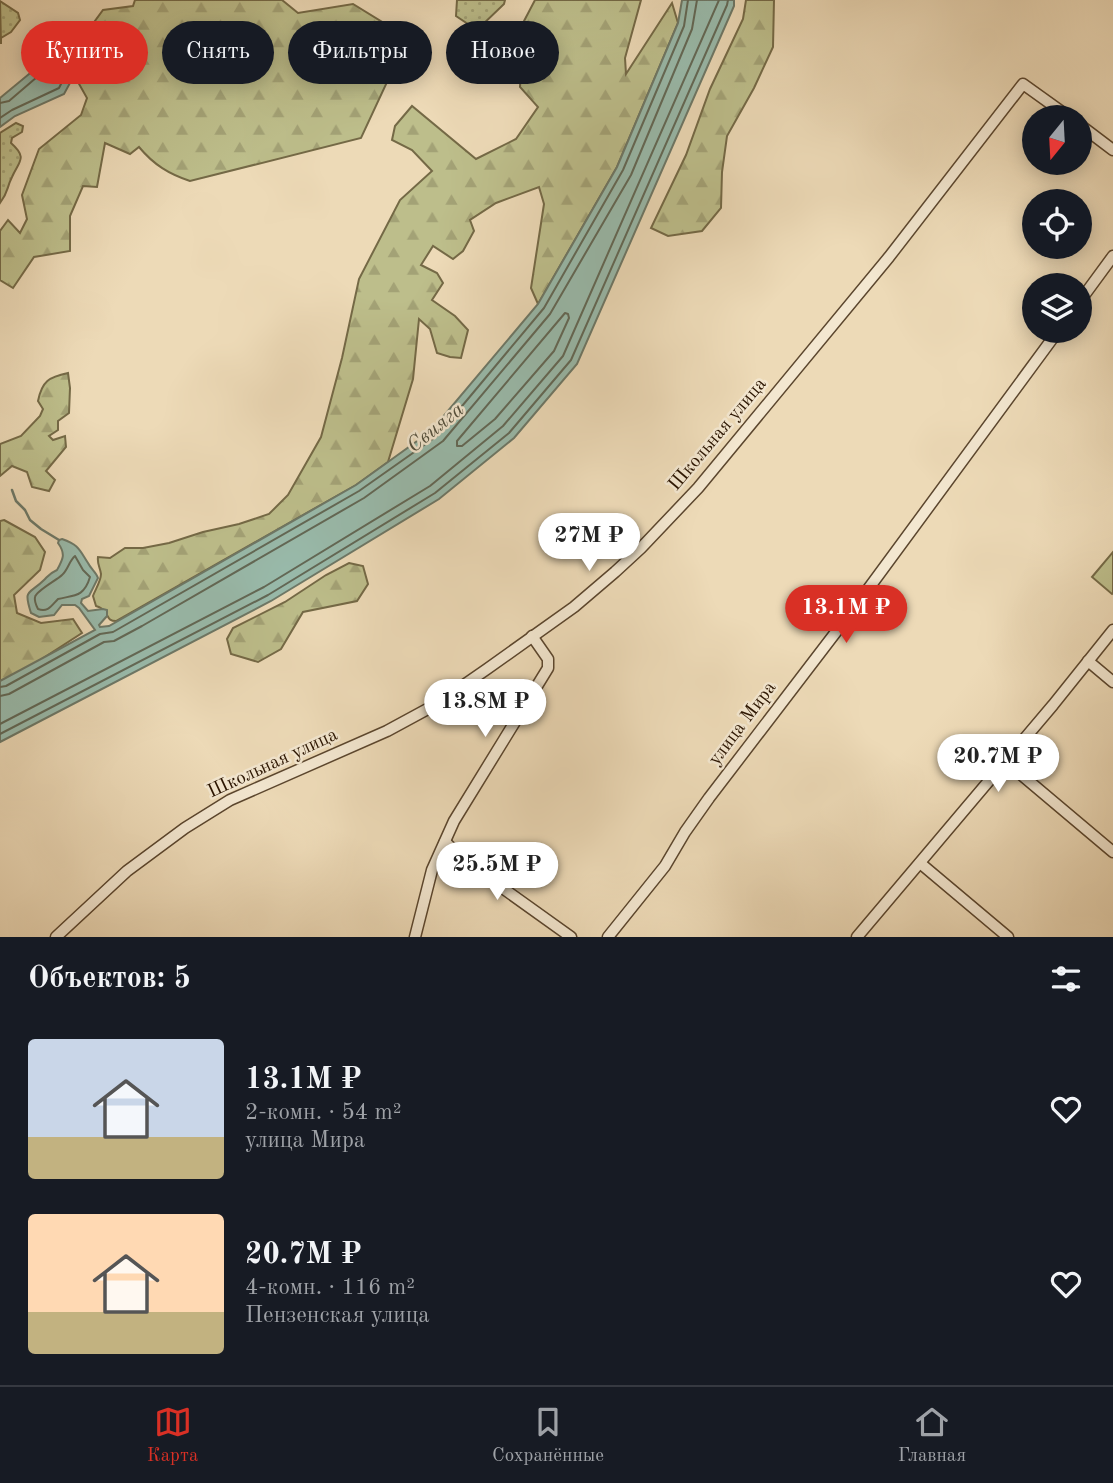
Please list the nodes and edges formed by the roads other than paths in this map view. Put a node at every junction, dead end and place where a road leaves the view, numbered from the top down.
1 (1052, 105) edge
2 (1092, 134) edge
3 (1113, 149) edge
4 (1113, 256) edge
5 (1092, 285) edge
6 (1049, 343) edge
7 (1113, 630) edge
8 (532, 636) junction
9 (1088, 661) junction
10 (1113, 682) edge
11 (1005, 761) junction
12 (445, 842) junction
13 (1113, 852) edge
14 (920, 863) junction
15 (56, 937) edge
16 (415, 937) edge
17 (571, 937) edge
18 (608, 937) edge
19 (857, 937) edge
20 (1008, 937) edge

1 - 8 street, Школьная улица
2 - 3 street
4 - 5 street
6 - 18 street, улица Мира
7 - 9 street
8 - 12 street
8 - 15 street, Школьная улица
9 - 10 street
9 - 11 street
11 - 13 street
11 - 14 street
12 - 16 street
12 - 17 street
14 - 19 street
14 - 20 street

